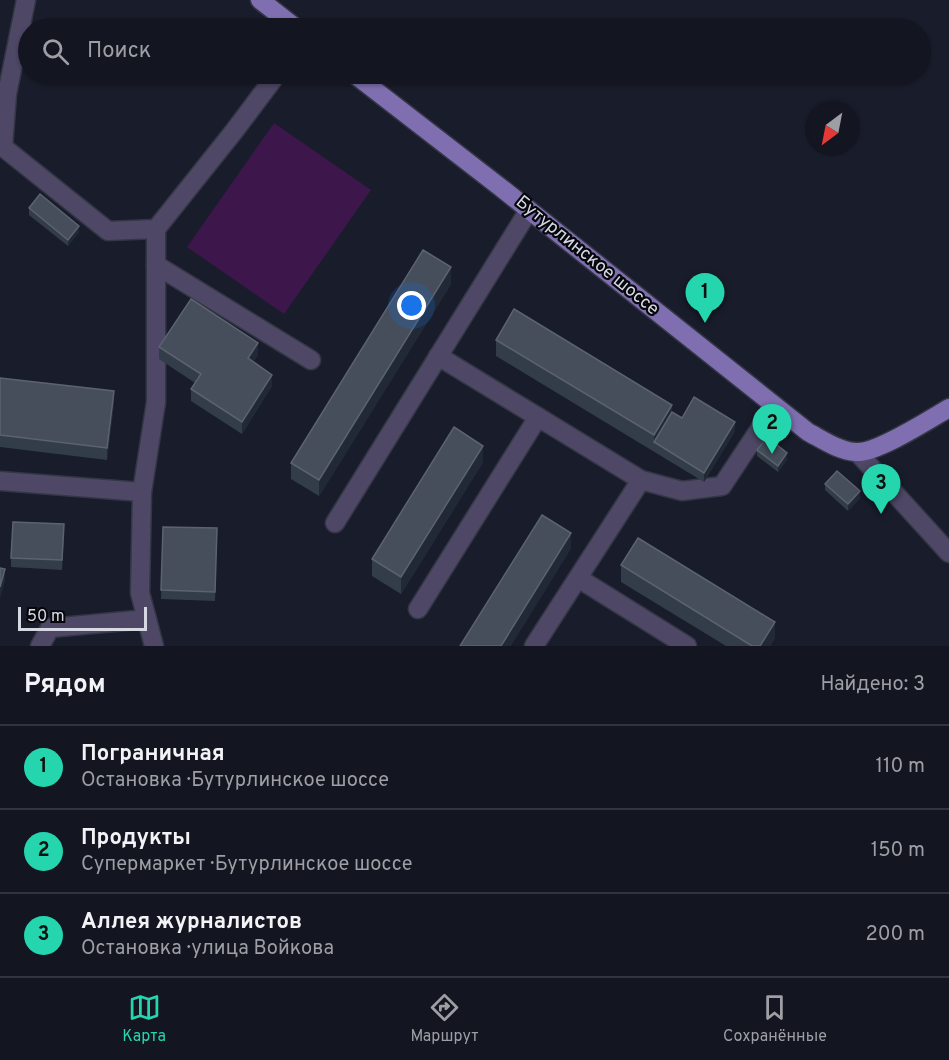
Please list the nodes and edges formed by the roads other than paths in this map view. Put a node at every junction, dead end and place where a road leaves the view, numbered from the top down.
1 (26, 0) edge
2 (260, 0) edge
3 (22, 18) edge
4 (283, 18) edge
5 (18, 34) edge
6 (270, 84) edge
7 (367, 84) edge
8 (3, 97) edge
9 (528, 210) junction
10 (156, 229) junction
11 (156, 265) junction
12 (438, 356) junction
13 (311, 360) dead end
14 (775, 406) junction
15 (949, 408) edge
16 (538, 417) junction
17 (858, 453) junction
18 (641, 480) junction
19 (0, 481) edge
20 (142, 492) junction
21 (335, 523) dead end
22 (943, 536) edge
23 (949, 553) edge
24 (578, 578) junction
25 (418, 609) dead end
26 (147, 620) junction
27 (40, 646) edge
28 (154, 646) edge
29 (534, 646) edge
30 (687, 646) edge

1 - 3 street
2 - 4 main road
5 - 8 street
6 - 10 street
7 - 9 main road, Бутурлинское шоссе
8 - 10 street
9 - 12 street
9 - 14 main road, Бутурлинское шоссе
10 - 11 street
11 - 13 street
11 - 20 street
12 - 16 street
12 - 21 street
14 - 17 main road, Бутурлинское шоссе
14 - 18 street
15 - 17 main road
16 - 18 street
16 - 25 street
17 - 22 street
18 - 24 street
19 - 20 street
20 - 26 street
22 - 23 street
24 - 29 street
24 - 30 street
26 - 27 street
26 - 28 street

